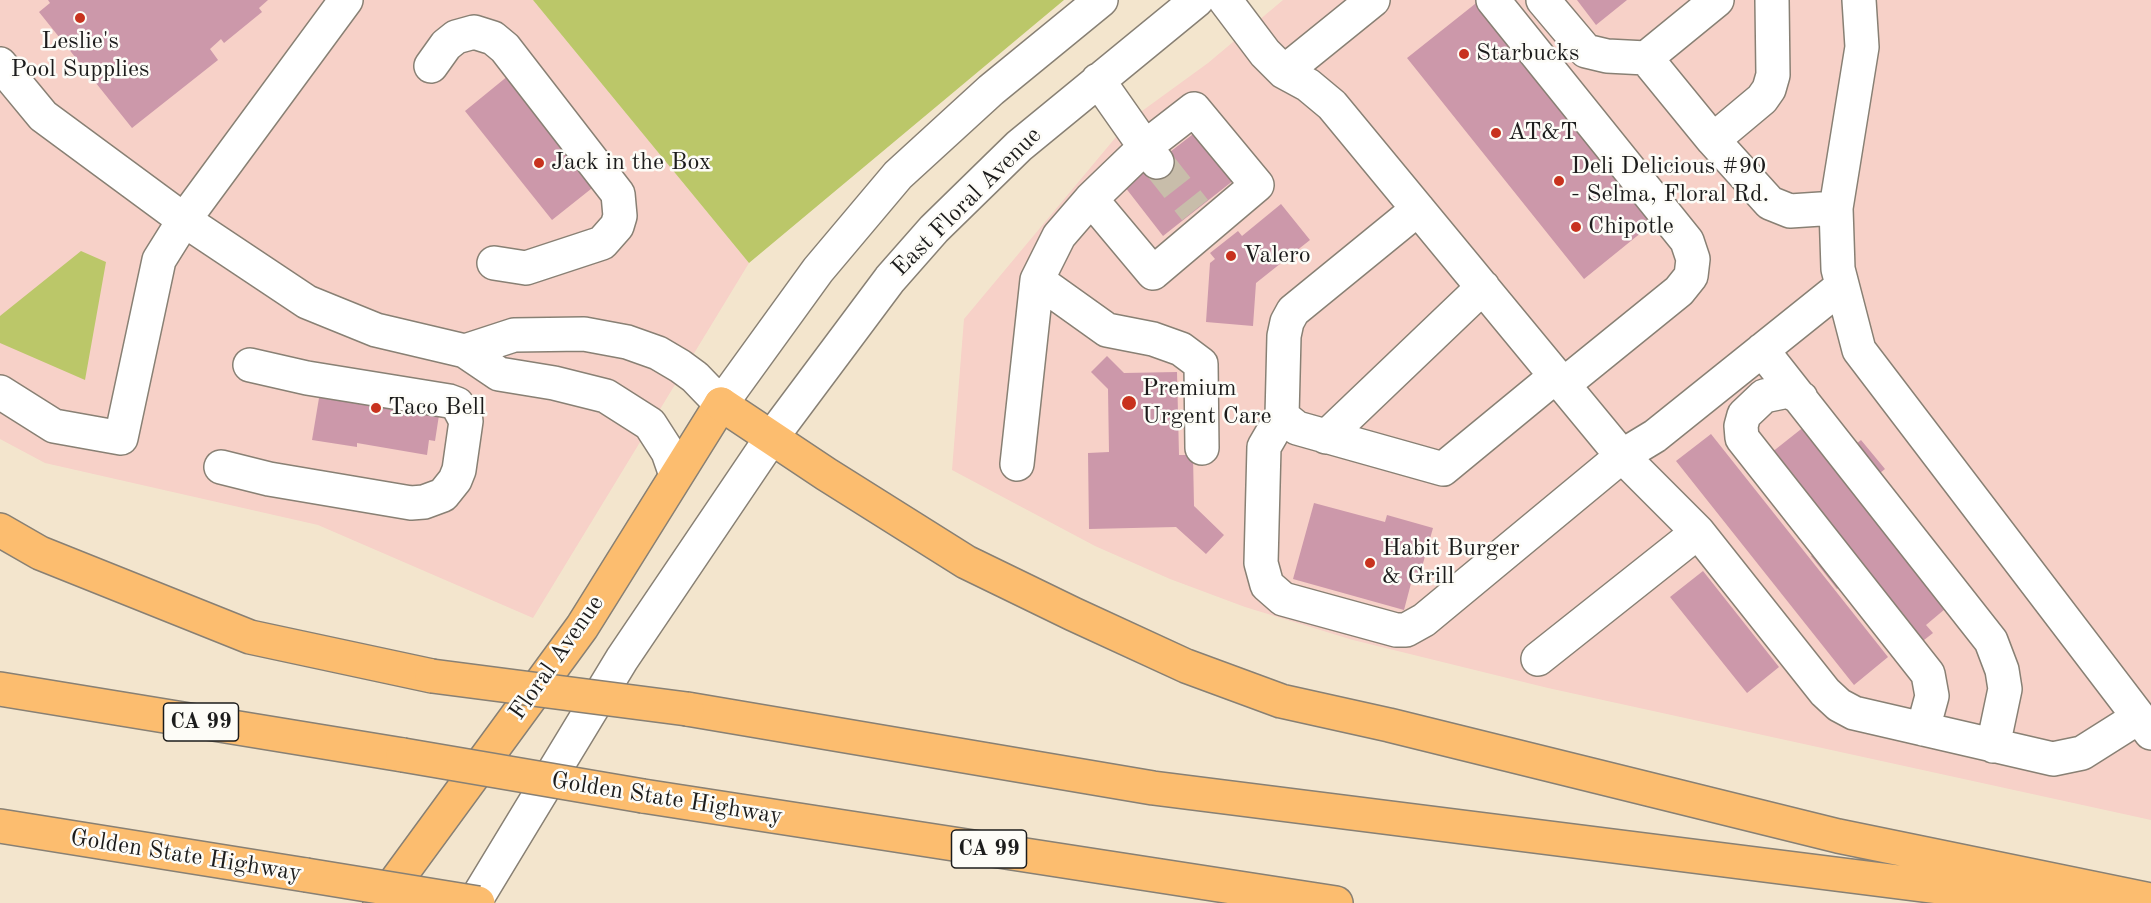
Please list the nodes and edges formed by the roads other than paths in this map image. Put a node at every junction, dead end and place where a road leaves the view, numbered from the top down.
1 (346, 0) edge
2 (1101, 0) edge
3 (1197, 0) edge
4 (1225, 0) edge
5 (1373, 0) edge
6 (1493, 0) edge
7 (1543, 0) edge
8 (1717, 0) edge
9 (1772, 0) edge
10 (1859, 0) edge
11 (1646, 58) junction
12 (0, 64) edge
13 (431, 66) dead end
14 (1284, 72) junction
15 (1098, 80) junction
16 (1713, 140) junction
17 (1151, 154) junction
18 (1091, 199) junction
19 (1836, 208) junction
20 (1418, 209) junction
21 (184, 220) junction
22 (494, 263) dead end
23 (1037, 280) junction
24 (1842, 286) junction
25 (1483, 287) junction
26 (1762, 350) junction
27 (465, 351) junction
28 (250, 365) dead end
29 (1560, 381) junction
30 (0, 392) edge
31 (1801, 398) junction
32 (721, 404) junction
33 (1282, 416) junction
34 (772, 437) junction
35 (1326, 437) junction
36 (1202, 448) dead end
37 (1622, 456) junction
38 (1017, 464) dead end
39 (221, 467) dead end
40 (676, 475) junction
41 (0, 530) edge
42 (1698, 532) junction
43 (1538, 659) dead end
44 (0, 689) edge
45 (2145, 725) edge
46 (1923, 729) junction
47 (1993, 746) junction
48 (0, 826) edge
49 (2151, 900) edge
50 (380, 903) edge
51 (476, 903) edge
52 (1336, 903) edge
53 (2066, 903) edge

1 - 21 street
2 - 32 street
3 - 15 street, East Floral Avenue
4 - 14 street
5 - 14 street
6 - 29 street
7 - 11 street
8 - 11 street
9 - 16 street
10 - 19 street
11 - 16 street
12 - 21 street
13 - 22 street
14 - 20 street
15 - 17 street
15 - 34 street, East Floral Avenue
16 - 19 street
17 - 18 street
17 - 18 street
18 - 23 street
19 - 24 street
20 - 25 street
20 - 33 street
21 - 27 street
21 - 30 street
23 - 36 street
23 - 38 street
24 - 26 street
24 - 45 street
25 - 29 street
25 - 35 street
26 - 31 street
26 - 37 street
27 - 32 street
27 - 40 street
28 - 39 street
29 - 35 street
29 - 37 street
31 - 46 street
31 - 47 street
32 - 34 main road
32 - 40 main road, Floral Avenue
33 - 35 street
33 - 37 street
34 - 49 main road
34 - 51 street
37 - 42 street
40 - 50 main road, Floral Avenue
41 - 53 main road, bridge
42 - 43 street
42 - 46 street
44 - 52 main road, Golden State Highway / CA 99, bridge
45 - 47 street
46 - 47 street
48 - 51 main road, Golden State Highway, bridge

